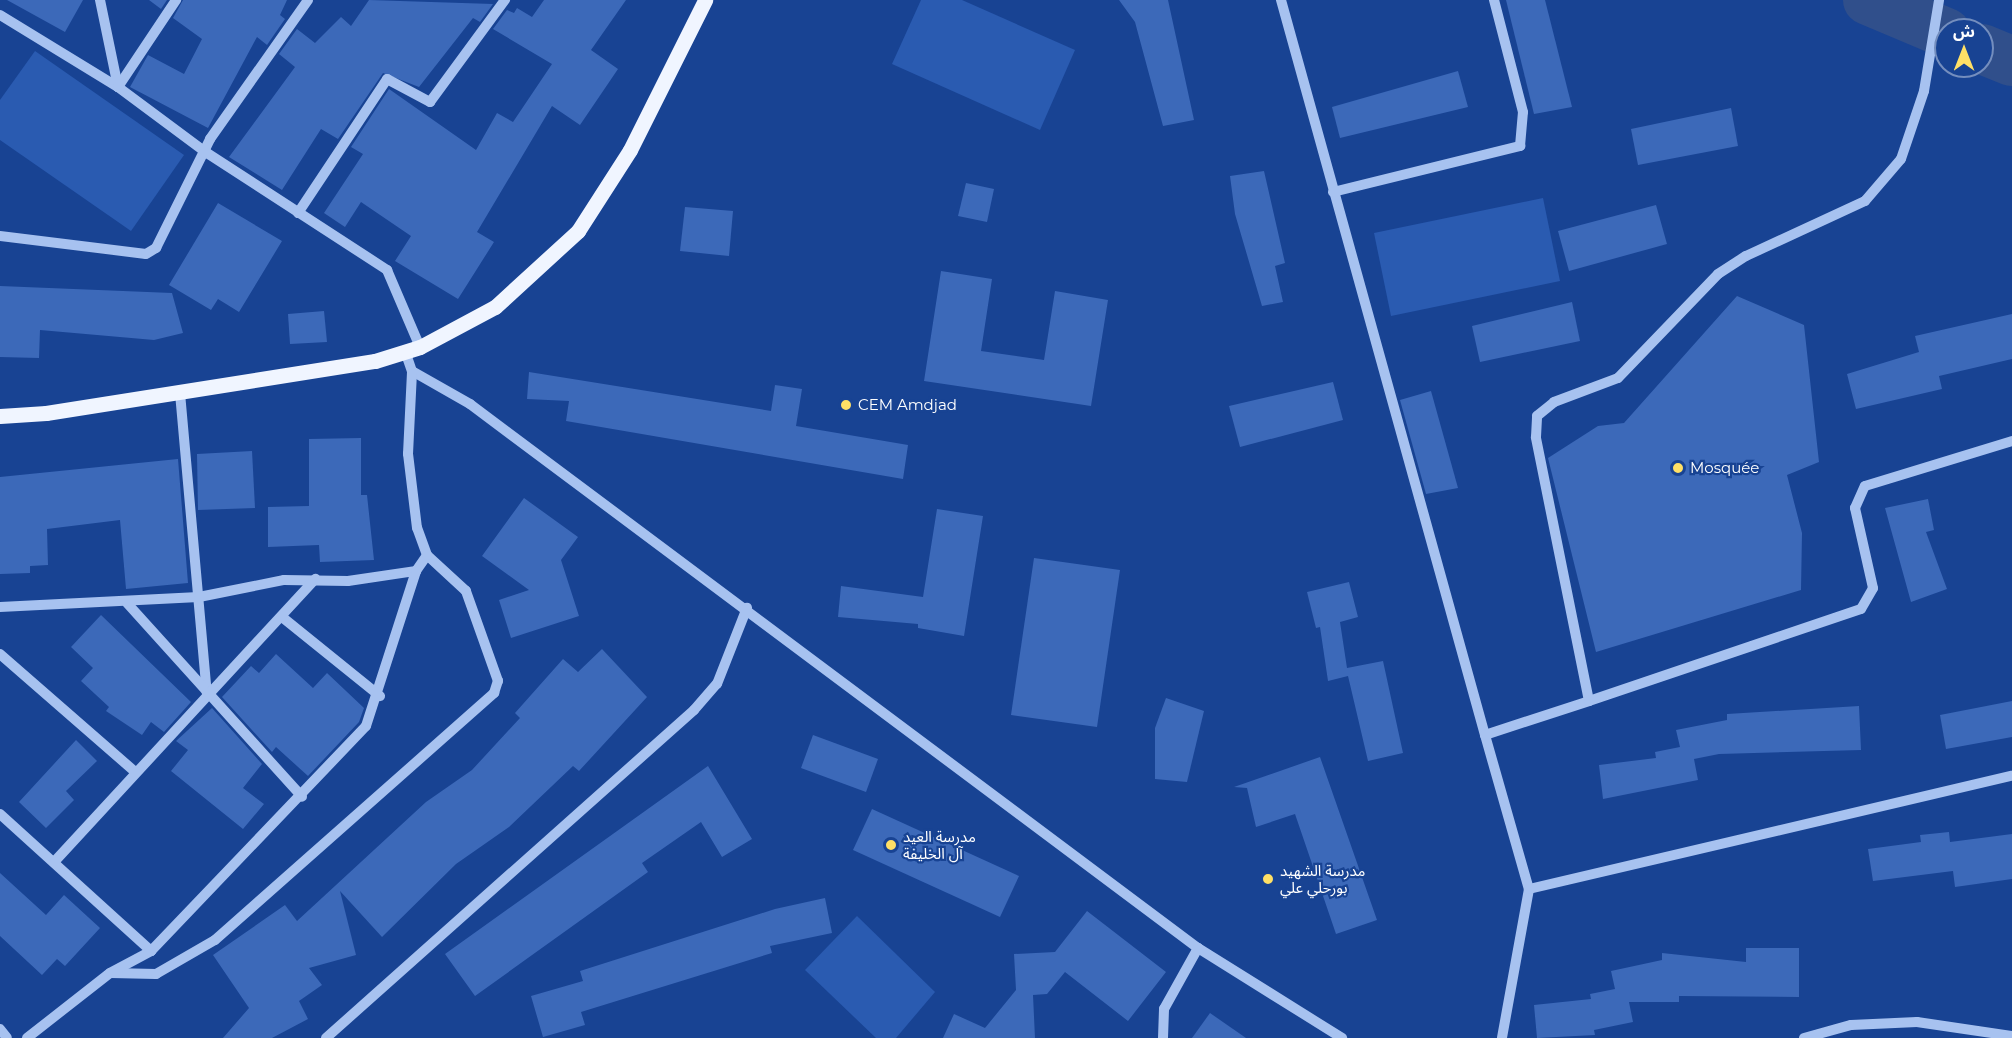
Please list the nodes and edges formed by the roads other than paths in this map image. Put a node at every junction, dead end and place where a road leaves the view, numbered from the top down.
1 (100, 0) edge
2 (177, 0) edge
3 (308, 0) edge
4 (506, 0) edge
5 (705, 0) edge
6 (1281, 0) edge
7 (1494, 0) edge
8 (1939, 0) edge
9 (0, 15) edge
10 (118, 87) junction
11 (207, 153) junction
12 (1333, 192) junction
13 (298, 213) junction
14 (0, 236) edge
15 (420, 347) junction
16 (405, 351) junction
17 (412, 371) junction
18 (180, 393) junction
19 (0, 416) edge
20 (2012, 441) edge
21 (427, 555) junction
22 (416, 571) junction
23 (315, 579) junction
24 (199, 597) junction
25 (127, 603) junction
26 (0, 608) edge
27 (747, 609) junction
28 (282, 617) junction
29 (0, 654) edge
30 (207, 693) junction
31 (380, 696) junction
32 (1589, 700) junction
33 (1485, 735) junction
34 (134, 771) junction
35 (2012, 776) edge
36 (302, 797) junction
37 (0, 814) edge
38 (55, 861) junction
39 (1529, 889) junction
40 (1198, 948) junction
41 (151, 951) junction
42 (110, 973) junction
43 (0, 1029) edge
44 (2012, 1036) edge
45 (7, 1038) edge
46 (27, 1038) edge
47 (326, 1038) edge
48 (1163, 1038) edge
49 (1342, 1038) edge
50 (1502, 1038) edge
51 (1803, 1038) edge

1 - 10 street
2 - 10 street
3 - 11 street
4 - 13 street
5 - 15 main road
6 - 12 street
7 - 12 street
8 - 32 street
9 - 10 street
10 - 11 street
11 - 13 street
11 - 14 street
12 - 33 street
13 - 15 street
15 - 16 main road
16 - 17 street
16 - 18 main road
17 - 21 street
17 - 27 street
18 - 19 main road
18 - 24 street
20 - 32 street
21 - 22 street
21 - 42 street
22 - 23 street
22 - 31 street
23 - 24 street
23 - 28 street
24 - 25 street
24 - 30 street
25 - 26 street
25 - 30 street
27 - 40 street
27 - 47 street
28 - 30 street
28 - 31 street
29 - 34 street
30 - 34 street
30 - 36 street
31 - 36 street
32 - 33 street
33 - 39 street
34 - 38 street
35 - 39 street
36 - 41 street
37 - 38 street
38 - 41 street
39 - 50 street
40 - 48 street
40 - 49 street
41 - 42 street
42 - 46 street
43 - 45 street
44 - 51 street

